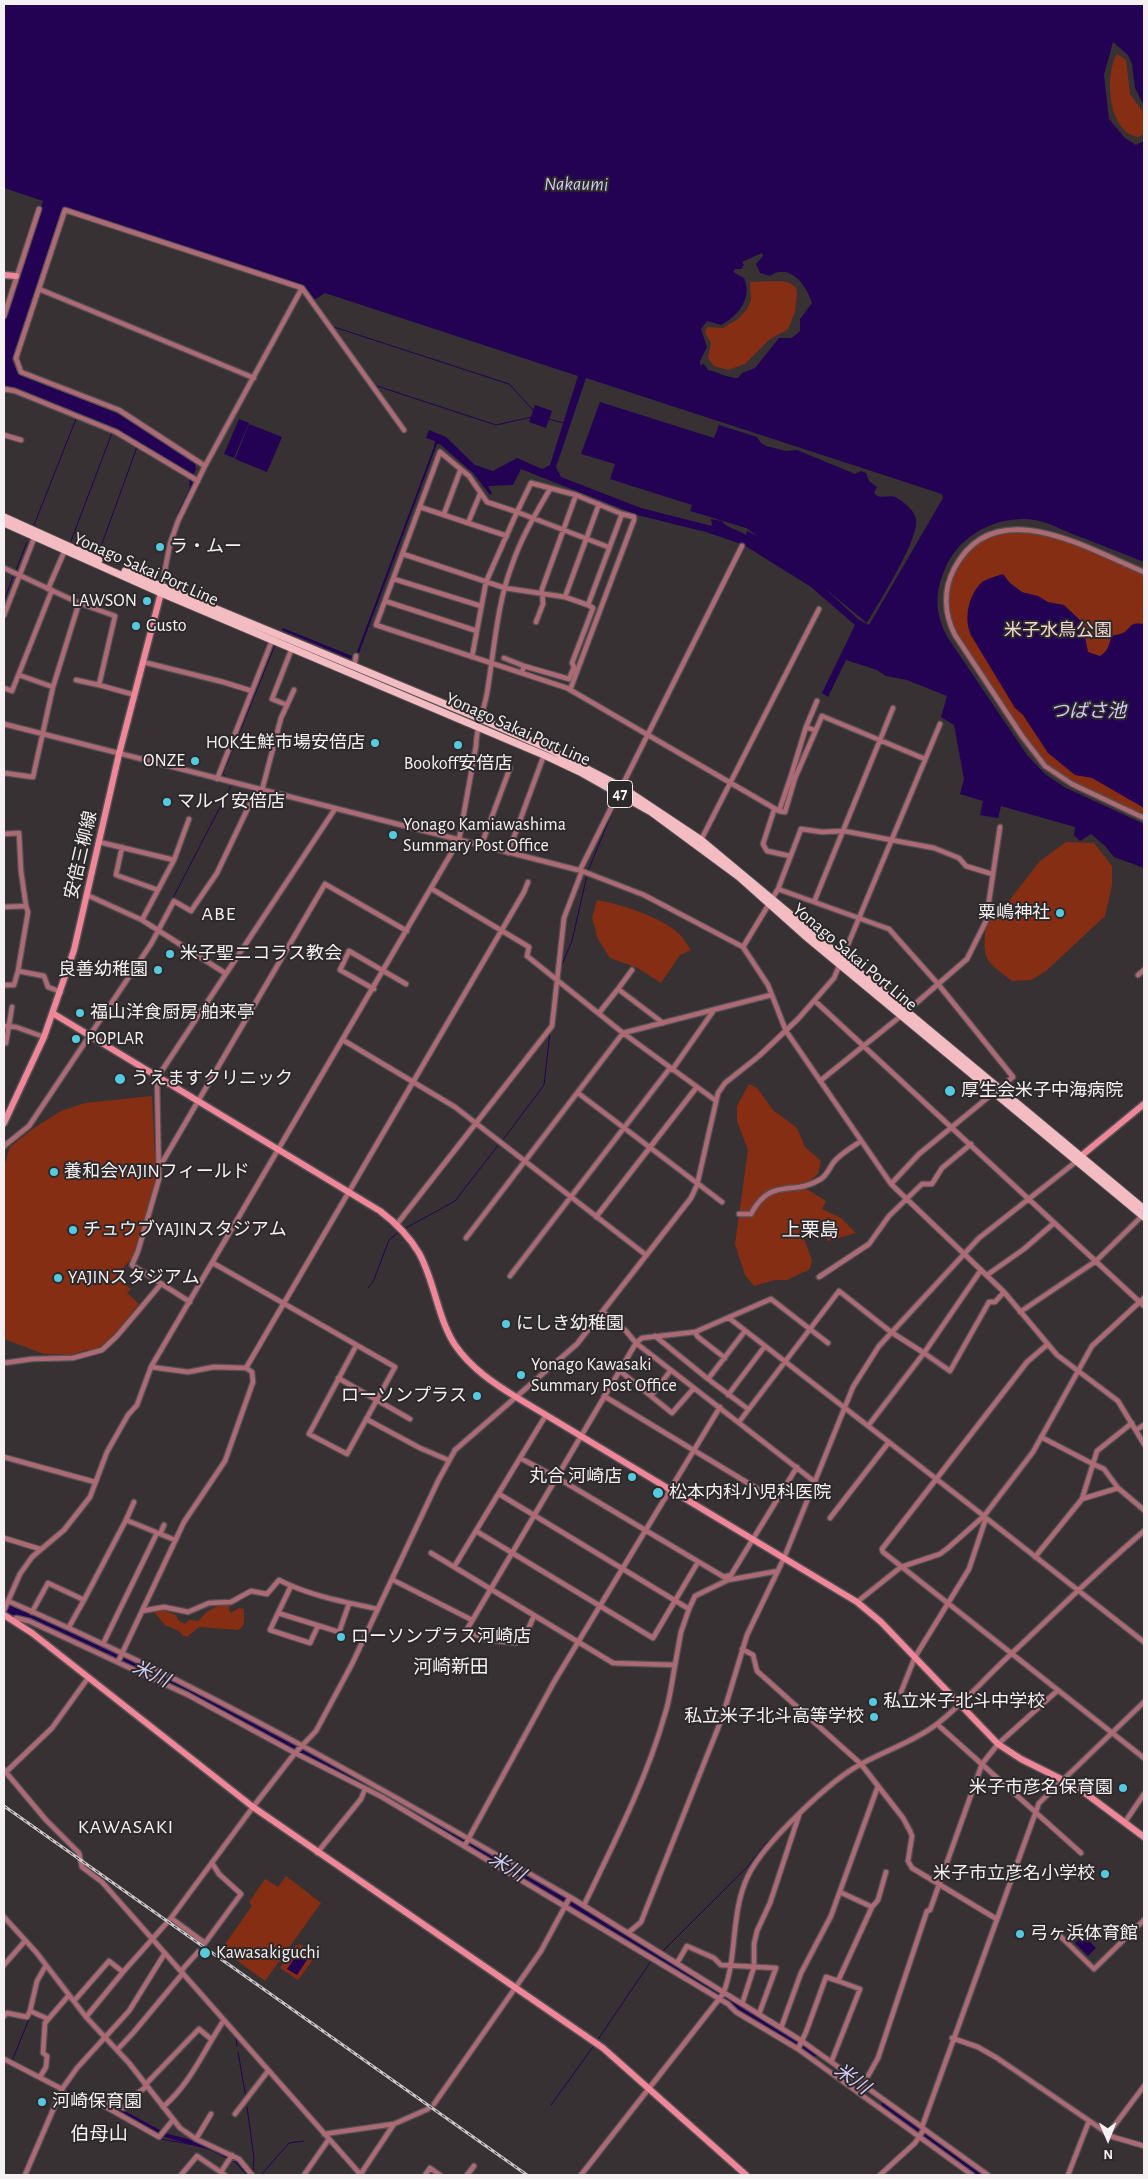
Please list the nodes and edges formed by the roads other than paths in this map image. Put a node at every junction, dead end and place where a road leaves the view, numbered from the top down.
1 (39, 209) dead end
2 (4, 275) edge
3 (16, 276) junction
4 (302, 288) junction
5 (39, 289) junction
6 (4, 316) edge
7 (254, 378) junction
8 (4, 388) edge
9 (404, 430) dead end
10 (4, 434) edge
11 (21, 440) dead end
12 (205, 466) junction
13 (460, 471) junction
14 (198, 481) junction
15 (550, 489) junction
16 (480, 494) junction
17 (576, 495) junction
18 (598, 504) junction
19 (420, 506) junction
20 (518, 512) junction
21 (444, 514) junction
22 (622, 514) junction
23 (4, 517) edge
24 (533, 517) junction
25 (4, 523) edge
26 (468, 523) junction
27 (564, 530) junction
28 (35, 536) junction
29 (507, 536) junction
30 (586, 539) junction
31 (742, 546) dead end
32 (608, 547) junction
33 (65, 550) junction
34 (403, 554) junction
35 (4, 568) edge
36 (1144, 572) edge
37 (19, 575) junction
38 (394, 579) junction
39 (486, 582) junction
40 (505, 588) junction
41 (162, 589) junction
42 (50, 590) junction
43 (540, 594) junction
44 (565, 597) junction
45 (6, 601) edge
46 (79, 602) junction
47 (385, 602) junction
48 (588, 605) junction
49 (481, 606) junction
50 (819, 609) dead end
51 (4, 615) edge
52 (536, 622) dead end
53 (477, 631) junction
54 (274, 636) junction
55 (292, 648) junction
56 (356, 656) dead end
57 (472, 657) junction
58 (504, 658) dead end
59 (143, 662) junction
60 (492, 663) junction
61 (524, 666) junction
62 (354, 667) junction
63 (522, 672) junction
64 (19, 675) junction
65 (76, 680) dead end
66 (98, 685) junction
67 (53, 687) junction
68 (4, 688) edge
69 (294, 690) dead end
70 (570, 690) junction
71 (252, 691) junction
72 (135, 694) junction
73 (817, 701) dead end
74 (287, 705) junction
75 (893, 708) dead end
76 (481, 719) junction
77 (4, 724) edge
78 (940, 724) dead end
79 (478, 726) junction
80 (806, 727) junction
81 (814, 730) junction
82 (42, 734) junction
83 (647, 736) junction
84 (882, 741) junction
85 (119, 754) junction
86 (544, 755) junction
87 (925, 759) junction
88 (510, 768) dead end
89 (4, 773) edge
90 (793, 777) junction
91 (217, 779) junction
92 (729, 784) junction
93 (619, 789) junction
94 (259, 790) junction
95 (335, 809) junction
96 (776, 810) junction
97 (1144, 818) edge
98 (189, 819) dead end
99 (1000, 827) dead end
100 (844, 831) junction
101 (4, 834) edge
102 (459, 840) junction
103 (702, 840) junction
104 (892, 840) junction
105 (99, 842) junction
106 (482, 846) junction
107 (122, 848) junction
108 (508, 853) junction
109 (790, 856) junction
110 (174, 860) junction
111 (581, 870) junction
112 (992, 874) junction
113 (528, 882) dead end
114 (432, 889) junction
115 (778, 889) junction
116 (158, 890) junction
117 (87, 895) junction
118 (771, 902) junction
119 (814, 902) junction
120 (26, 906) junction
121 (4, 907) edge
122 (859, 918) junction
123 (142, 920) junction
124 (159, 929) junction
125 (502, 930) junction
126 (407, 931) junction
127 (743, 947) junction
128 (841, 960) junction
129 (632, 970) dead end
130 (1144, 970) edge
131 (18, 971) junction
132 (384, 971) junction
133 (225, 973) junction
134 (1138, 975) dead end
135 (557, 979) junction
136 (406, 984) dead end
137 (938, 984) junction
138 (4, 985) edge
139 (374, 989) junction
140 (618, 989) junction
141 (61, 992) junction
142 (771, 995) junction
143 (815, 1001) junction
144 (12, 1007) dead end
145 (714, 1010) junction
146 (599, 1013) junction
147 (905, 1013) junction
148 (54, 1014) junction
149 (663, 1023) junction
150 (6, 1026) edge
151 (786, 1031) junction
152 (623, 1033) junction
153 (90, 1034) junction
154 (44, 1037) junction
155 (343, 1040) junction
156 (6, 1043) dead end
157 (864, 1046) junction
158 (671, 1069) junction
159 (157, 1078) junction
160 (820, 1081) junction
161 (412, 1082) junction
162 (696, 1088) junction
163 (996, 1090) junction
164 (578, 1093) junction
165 (715, 1100) junction
166 (197, 1102) junction
167 (1144, 1104) edge
168 (6, 1113) edge
169 (4, 1123) edge
170 (476, 1124) junction
171 (951, 1126) junction
172 (624, 1128) junction
173 (861, 1141) junction
174 (971, 1144) junction
175 (4, 1146) edge
176 (649, 1148) junction
177 (278, 1151) junction
178 (1079, 1159) junction
179 (525, 1161) junction
180 (159, 1168) junction
181 (891, 1184) junction
182 (697, 1185) junction
183 (349, 1192) junction
184 (571, 1197) junction
185 (1029, 1199) junction
186 (906, 1200) junction
187 (722, 1202) dead end
188 (739, 1214) dead end
189 (1144, 1214) edge
190 (596, 1217) junction
191 (1054, 1222) junction
192 (397, 1224) junction
193 (466, 1238) dead end
194 (646, 1255) junction
195 (964, 1255) junction
196 (1096, 1261) junction
197 (213, 1263) junction
198 (981, 1270) junction
199 (987, 1275) junction
200 (510, 1276) dead end
201 (819, 1277) dead end
202 (161, 1284) junction
203 (1004, 1292) junction
204 (190, 1302) junction
205 (1143, 1302) edge
206 (283, 1304) junction
207 (603, 1312) junction
208 (1020, 1312) junction
209 (729, 1318) junction
210 (810, 1328) junction
211 (745, 1331) junction
212 (696, 1332) junction
213 (891, 1332) junction
214 (655, 1336) junction
215 (636, 1343) junction
216 (828, 1343) dead end
217 (1048, 1344) junction
218 (356, 1346) junction
219 (765, 1346) junction
220 (924, 1353) junction
221 (725, 1358) junction
222 (785, 1361) junction
223 (4, 1363) edge
224 (152, 1367) junction
225 (246, 1368) junction
226 (671, 1370) junction
227 (620, 1371) junction
228 (1077, 1371) junction
229 (338, 1378) junction
230 (708, 1379) junction
231 (694, 1388) junction
232 (728, 1394) junction
233 (604, 1396) junction
234 (651, 1396) junction
235 (516, 1397) junction
236 (377, 1400) junction
237 (720, 1408) junction
238 (845, 1409) junction
239 (748, 1410) junction
240 (546, 1415) junction
241 (366, 1419) junction
242 (410, 1419) dead end
243 (739, 1422) junction
244 (1132, 1423) junction
245 (1144, 1425) edge
246 (868, 1426) junction
247 (1136, 1430) junction
248 (581, 1435) junction
249 (1041, 1437) junction
250 (889, 1442) junction
251 (1144, 1444) edge
252 (694, 1450) junction
253 (4, 1457) edge
254 (520, 1458) junction
255 (448, 1460) junction
256 (1093, 1464) junction
257 (797, 1467) junction
258 (556, 1477) junction
259 (936, 1479) junction
260 (95, 1482) junction
261 (815, 1482) junction
262 (1118, 1488) junction
263 (670, 1489) junction
264 (499, 1494) junction
265 (1082, 1499) junction
266 (776, 1500) junction
267 (134, 1502) dead end
268 (1144, 1510) edge
269 (533, 1514) junction
270 (985, 1517) junction
271 (830, 1518) dead end
272 (126, 1520) junction
273 (164, 1525) dead end
274 (646, 1530) junction
275 (476, 1531) junction
276 (1144, 1531) edge
277 (158, 1534) junction
278 (4, 1538) edge
279 (175, 1540) junction
280 (753, 1540) junction
281 (40, 1549) junction
282 (512, 1552) junction
283 (431, 1553) dead end
284 (1034, 1557) junction
285 (784, 1558) junction
286 (698, 1562) junction
287 (454, 1567) junction
288 (901, 1567) junction
289 (623, 1569) junction
290 (778, 1571) junction
291 (728, 1578) junction
292 (392, 1580) junction
293 (291, 1586) junction
294 (490, 1588) junction
295 (1079, 1591) junction
296 (84, 1600) junction
297 (675, 1600) junction
298 (857, 1602) junction
299 (947, 1603) junction
300 (6, 1604) edge
301 (349, 1604) junction
302 (600, 1606) junction
303 (378, 1609) junction
304 (689, 1609) junction
305 (142, 1611) junction
306 (32, 1612) junction
307 (278, 1613) junction
308 (4, 1615) edge
309 (534, 1616) junction
310 (13, 1620) junction
311 (472, 1620) junction
312 (318, 1626) junction
313 (69, 1627) junction
314 (578, 1642) junction
315 (1144, 1642) edge
316 (103, 1644) junction
317 (742, 1649) junction
318 (122, 1654) junction
319 (1011, 1654) junction
320 (915, 1657) junction
321 (118, 1662) junction
322 (675, 1665) junction
323 (88, 1678) junction
324 (1058, 1691) junction
325 (901, 1692) dead end
326 (1144, 1702) edge
327 (960, 1704) junction
328 (937, 1724) junction
329 (1113, 1733) junction
330 (998, 1744) junction
331 (299, 1750) junction
332 (1144, 1758) edge
333 (861, 1764) junction
334 (982, 1764) junction
335 (5, 1771) edge
336 (1063, 1779) junction
337 (878, 1786) junction
338 (365, 1789) junction
339 (1144, 1794) edge
340 (252, 1807) junction
341 (1035, 1812) junction
342 (800, 1814) junction
343 (1124, 1822) junction
344 (1144, 1837) edge
345 (468, 1838) junction
346 (465, 1846) junction
347 (317, 1853) junction
348 (1081, 1853) dead end
349 (212, 1863) junction
350 (886, 1872) dead end
351 (938, 1883) junction
352 (840, 1892) junction
353 (568, 1901) junction
354 (584, 1905) junction
355 (872, 1906) junction
356 (4, 1917) edge
357 (171, 1918) junction
358 (996, 1918) junction
359 (1144, 1920) edge
360 (1055, 1931) dead end
361 (628, 1933) junction
362 (153, 1939) junction
363 (25, 1941) junction
364 (198, 1952) dead end
365 (165, 1953) junction
366 (676, 1963) junction
367 (4, 1965) edge
368 (45, 1967) junction
369 (729, 1967) junction
370 (754, 1967) junction
371 (123, 1972) junction
372 (182, 1972) junction
373 (838, 1981) junction
374 (515, 1989) junction
375 (68, 1995) junction
376 (722, 1995) junction
377 (74, 2002) junction
378 (742, 2004) junction
379 (30, 2011) junction
380 (759, 2014) junction
381 (4, 2016) edge
382 (86, 2017) junction
383 (48, 2019) junction
384 (224, 2020) junction
385 (781, 2028) junction
386 (104, 2037) junction
387 (952, 2038) junction
388 (211, 2039) junction
389 (800, 2044) junction
390 (117, 2050) junction
391 (4, 2059) edge
392 (832, 2060) junction
393 (268, 2071) junction
394 (40, 2077) junction
395 (146, 2086) junction
396 (1144, 2086) edge
397 (863, 2087) junction
398 (649, 2088) junction
399 (62, 2091) junction
400 (434, 2104) dead end
401 (107, 2105) junction
402 (163, 2106) junction
403 (428, 2109) dead end
404 (211, 2114) dead end
405 (235, 2114) dead end
406 (173, 2120) junction
407 (1088, 2121) junction
408 (394, 2124) junction
409 (922, 2131) junction
410 (324, 2134) junction
411 (1108, 2134) junction
412 (196, 2139) junction
413 (329, 2139) junction
414 (1144, 2146) edge
415 (232, 2155) junction
416 (474, 2166) dead end
417 (223, 2174) edge
418 (25, 2175) edge
419 (181, 2175) edge
420 (252, 2175) edge
421 (304, 2175) edge
422 (360, 2175) edge
423 (425, 2175) edge
424 (440, 2175) edge
425 (468, 2175) edge
426 (581, 2175) edge
427 (746, 2175) edge
428 (880, 2175) edge
429 (972, 2175) edge
430 (988, 2175) edge
431 (1068, 2175) edge

1 - 3 street
2 - 3 street
3 - 6 street
4 - 5 street
4 - 7 street
4 - 9 street
5 - 7 street
5 - 12 street
7 - 12 street
8 - 14 street
10 - 11 street
12 - 14 street
13 - 16 street
13 - 19 street
13 - 21 street
14 - 41 street
15 - 17 street
15 - 20 street
15 - 24 street
16 - 20 street
16 - 26 street
17 - 18 street
17 - 27 street
18 - 22 street
18 - 30 street
19 - 21 street
19 - 34 street
20 - 24 street
20 - 29 street
21 - 26 street
22 - 32 street
22 - 70 street
23 - 41 main road, Yonago Sakai Port Line / 47
24 - 27 street
24 - 40 street
25 - 28 main road, Yonago Sakai Port Line / 47
26 - 29 street
27 - 30 street
27 - 43 street
28 - 33 main road, Yonago Sakai Port Line / 47
28 - 37 street
29 - 39 street
30 - 32 street
30 - 44 street
31 - 83 street
32 - 48 street
33 - 41 main road, Yonago Sakai Port Line / 47
33 - 42 street
34 - 38 street
34 - 39 street
35 - 37 street
36 - 97 street
37 - 42 street
37 - 45 street
38 - 47 street
38 - 49 street
39 - 40 street
39 - 49 street
40 - 43 street
40 - 60 street
41 - 54 main road, Yonago Sakai Port Line / 47
41 - 59 street, 安倍三柳線
42 - 46 street
42 - 64 street
43 - 44 street
43 - 52 street
44 - 48 street
45 - 51 street
46 - 66 street
46 - 67 street
47 - 53 street
47 - 57 street
48 - 61 street
49 - 53 street
50 - 92 street
53 - 57 street
54 - 55 main road, Yonago Sakai Port Line / 47
54 - 62 main road, Yonago Sakai Port Line / 47
54 - 71 street
55 - 74 street
55 - 79 main road, Yonago Sakai Port Line / 47
56 - 62 street
57 - 60 street
58 - 61 street
59 - 71 street
59 - 72 street, 安倍三柳線
60 - 63 street
60 - 76 street
61 - 63 street
62 - 76 main road, Yonago Sakai Port Line / 47
63 - 70 street
64 - 67 street
64 - 68 street
65 - 66 street
66 - 72 street
67 - 82 street
69 - 74 street
70 - 83 street
71 - 91 street
72 - 85 street, 安倍三柳線
73 - 80 street
74 - 94 street
75 - 84 street
76 - 79 street
76 - 93 main road, Yonago Sakai Port Line / 47
77 - 82 street
78 - 87 street
79 - 86 main road, Yonago Sakai Port Line / 47
79 - 102 street
80 - 81 street
80 - 90 street
81 - 84 street
81 - 90 street
82 - 85 street
82 - 89 street
83 - 92 street
83 - 93 street
84 - 87 street
84 - 100 street
85 - 91 street
85 - 105 street, 安倍三柳線
86 - 93 main road, Yonago Sakai Port Line / 47
86 - 108 street
87 - 104 street
88 - 106 street
90 - 96 street
91 - 94 street
92 - 96 street
92 - 103 street
93 - 103 main road, Yonago Sakai Port Line / 47
93 - 111 street
93 - 118 main road, Yonago Sakai Port Line / 47
94 - 95 street
94 - 124 street
95 - 102 street
95 - 133 street
96 - 109 street
98 - 110 street
99 - 112 street
100 - 104 street
100 - 109 street
100 - 119 street
101 - 120 street
102 - 106 street
102 - 114 street
103 - 118 main road, Yonago Sakai Port Line / 47
104 - 112 street
104 - 122 street
105 - 107 street
105 - 117 street, 安倍三柳線
106 - 108 street
107 - 110 street
107 - 116 street
108 - 111 street
109 - 115 street
110 - 116 street
111 - 127 street
111 - 135 street
112 - 137 street
113 - 125 street
114 - 125 street
114 - 126 street
115 - 118 street
115 - 119 street
116 - 123 street
117 - 123 street
117 - 141 street, 安倍三柳線
118 - 127 street
118 - 128 main road, Yonago Sakai Port Line / 47
119 - 122 street
120 - 121 street
120 - 131 street
122 - 128 street
122 - 137 street
123 - 124 street
124 - 133 street
124 - 153 street
125 - 135 street
125 - 161 street
126 - 132 street
126 - 166 street
127 - 142 street
128 - 143 street
128 - 147 main road, Yonago Sakai Port Line / 47
129 - 140 street
130 - 134 street
131 - 138 street
131 - 141 street
132 - 136 street
132 - 139 street
132 - 139 street
133 - 159 street
135 - 146 street
135 - 170 street
137 - 147 street
137 - 163 street
139 - 155 street
140 - 146 street
140 - 149 street
141 - 148 street, 安倍三柳線
142 - 145 street
142 - 151 street
143 - 151 street
143 - 157 street
144 - 150 street
145 - 149 street
145 - 158 street
146 - 152 street
147 - 157 street
147 - 163 main road, Yonago Sakai Port Line / 47
148 - 153 street
148 - 154 street, 安倍三柳線
149 - 152 street
150 - 154 street
150 - 156 street
151 - 160 street
151 - 165 street
152 - 158 street
152 - 164 street
153 - 159 street
153 - 175 street
154 - 168 street, 安倍三柳線
155 - 161 street
155 - 177 street
157 - 160 street
157 - 171 street
158 - 162 street
158 - 172 street
159 - 166 street
159 - 180 street
160 - 173 street
161 - 170 street
161 - 183 street
162 - 165 street
162 - 176 street
163 - 171 street
163 - 178 main road, Yonago Sakai Port Line / 47
164 - 172 street
164 - 179 street
165 - 182 street
166 - 177 street
166 - 180 street
167 - 178 street
168 - 169 street, 安倍三柳線
170 - 179 street
170 - 192 street
171 - 174 street
171 - 181 street
172 - 176 street
172 - 184 street
173 - 181 street
173 - 188 street
174 - 185 street
174 - 186 street
176 - 182 street
176 - 190 street
177 - 183 street
177 - 197 street
178 - 185 street
178 - 189 main road, Yonago Sakai Port Line / 47
179 - 184 street
179 - 193 street
180 - 202 street
181 - 186 street
182 - 187 street
182 - 194 street
183 - 192 street
183 - 206 street
184 - 190 street
184 - 200 street
185 - 191 street
185 - 195 street
186 - 195 street
186 - 201 street
189 - 196 street
190 - 194 street
191 - 196 street
191 - 199 street
192 - 235 street
194 - 207 street
195 - 198 street
195 - 213 street
196 - 205 street
196 - 208 street
197 - 204 street
197 - 206 street
198 - 199 street
198 - 220 street
199 - 203 street
202 - 204 street
202 - 223 street
203 - 208 street
203 - 220 street
204 - 224 street
205 - 228 street
206 - 218 street
206 - 225 street
207 - 215 street
207 - 235 street
208 - 217 street
209 - 210 street
209 - 211 street
209 - 212 street
210 - 213 street
210 - 216 street
210 - 222 street
211 - 219 street
211 - 221 street
212 - 214 street
212 - 221 street
213 - 220 street
213 - 238 street
214 - 215 street
214 - 230 street
215 - 226 street
215 - 227 street
217 - 228 street
217 - 259 street
218 - 229 street
218 - 236 street
219 - 222 street
219 - 232 street
220 - 246 street
221 - 230 street
222 - 238 street
222 - 239 street
224 - 225 street
224 - 260 street
225 - 279 street
226 - 231 street
226 - 234 street
227 - 233 street
227 - 234 street
228 - 244 street
228 - 249 street
229 - 236 street
229 - 241 street
230 - 232 street
231 - 234 street
231 - 237 street
232 - 239 street
233 - 248 street
233 - 252 street
235 - 240 street
235 - 255 street
236 - 241 street
236 - 242 street
237 - 243 street
237 - 252 street
238 - 246 street
238 - 261 street
239 - 243 street
240 - 248 street
240 - 254 street
241 - 255 street
243 - 257 street
244 - 247 street
244 - 256 street
245 - 247 street
246 - 250 street
247 - 251 street
248 - 258 street
248 - 263 street
249 - 256 street
249 - 270 street
250 - 259 street
250 - 271 street
252 - 263 street
252 - 266 street
253 - 260 street
254 - 258 street
254 - 264 street
255 - 292 street
256 - 262 street
256 - 265 street
257 - 261 street
257 - 266 street
258 - 269 street
258 - 274 street
259 - 270 street
259 - 288 street
260 - 281 street
261 - 285 street
262 - 265 street
262 - 268 street
263 - 274 street
263 - 280 street
264 - 269 street
264 - 275 street
265 - 284 street
266 - 280 street
267 - 272 street
269 - 282 street
269 - 289 street
270 - 284 street
270 - 288 street
270 - 299 street
272 - 277 street
272 - 296 street
273 - 277 street
274 - 286 street
274 - 289 street
275 - 282 street
275 - 287 street
276 - 295 street
277 - 279 street
277 - 316 street
278 - 281 street
279 - 305 street
280 - 285 street
280 - 291 street
281 - 300 street
282 - 294 street
282 - 302 street
283 - 287 street
284 - 295 street
285 - 290 street
285 - 298 street
286 - 291 street
286 - 297 street
287 - 294 street
288 - 298 street
288 - 299 street
289 - 297 street
289 - 302 street
290 - 291 street
290 - 317 street
291 - 304 street
292 - 303 street
292 - 311 street
293 - 301 street
293 - 305 street
293 - 307 street
294 - 309 street
294 - 311 street
295 - 315 street
295 - 319 street
296 - 306 street
296 - 313 street
297 - 302 street
297 - 304 street
298 - 320 street
299 - 319 street
299 - 320 street
300 - 306 street
301 - 303 street
301 - 312 street
302 - 314 street
303 - 331 street
304 - 322 street
305 - 318 street
306 - 313 street
307 - 312 street
307 - 312 street
308 - 310 street
309 - 311 street
309 - 314 street
310 - 321 street
310 - 323 street
313 - 316 street
314 - 322 street
314 - 345 street
316 - 318 street
317 - 333 street
317 - 361 street
318 - 321 street
318 - 331 street
319 - 324 street
319 - 327 street
320 - 325 street
320 - 327 street
321 - 331 street
322 - 354 street
323 - 335 street
323 - 340 street
324 - 329 street
324 - 330 street
326 - 329 street
327 - 328 street
327 - 330 street
328 - 333 street
328 - 334 street
329 - 332 street
329 - 336 street
330 - 334 street
330 - 336 street
331 - 338 street
331 - 340 street
331 - 345 street
333 - 337 street
333 - 342 street
334 - 341 street
334 - 351 street
335 - 362 street
336 - 341 street
336 - 343 street
337 - 351 street
337 - 352 street
338 - 346 street
338 - 347 street
339 - 343 street
340 - 347 street
340 - 349 street
341 - 348 street
341 - 358 street
342 - 369 street
342 - 370 street
343 - 344 street
345 - 346 street
345 - 353 street
346 - 353 street
347 - 374 street
349 - 357 street
349 - 357 street
350 - 355 street
351 - 358 street
351 - 397 street
352 - 355 street
352 - 385 street
353 - 354 street
353 - 374 street
353 - 376 street
354 - 361 street
355 - 373 street
356 - 363 street
357 - 362 street
358 - 387 street
359 - 360 street
361 - 366 street
362 - 365 street
362 - 371 street
363 - 367 street
363 - 368 street
364 - 372 street
365 - 372 street
365 - 386 street
366 - 369 street
366 - 376 street
368 - 375 street
368 - 379 street
369 - 370 street
369 - 376 street
370 - 378 street
370 - 380 street
371 - 377 street
371 - 382 street
372 - 384 street
372 - 390 street
373 - 389 street
373 - 392 street
374 - 398 street
374 - 400 street
375 - 377 street
375 - 383 street
376 - 378 street
376 - 389 street
376 - 398 street
377 - 382 street
378 - 380 street
379 - 381 street
379 - 383 street
380 - 385 street
382 - 386 street
383 - 394 street
384 - 388 street
384 - 393 street
385 - 389 street
386 - 390 street
386 - 399 street
387 - 407 street
387 - 409 street
388 - 395 street
388 - 402 street
389 - 392 street
389 - 397 street
390 - 395 street
391 - 394 street
392 - 397 street
393 - 405 street
393 - 410 street
394 - 399 street
395 - 401 street
395 - 402 street
396 - 411 street
397 - 409 street
397 - 409 street
398 - 426 street
398 - 427 street
399 - 401 street
399 - 418 street
401 - 406 street
402 - 406 street
403 - 408 street
404 - 412 street
406 - 412 street
407 - 411 street
407 - 431 street
408 - 410 street
408 - 422 street
409 - 428 street
409 - 429 street
409 - 430 street
410 - 413 street
411 - 414 street
412 - 415 street
413 - 421 street
413 - 422 street
415 - 417 street
415 - 420 street
416 - 425 street
417 - 419 street
423 - 424 street

